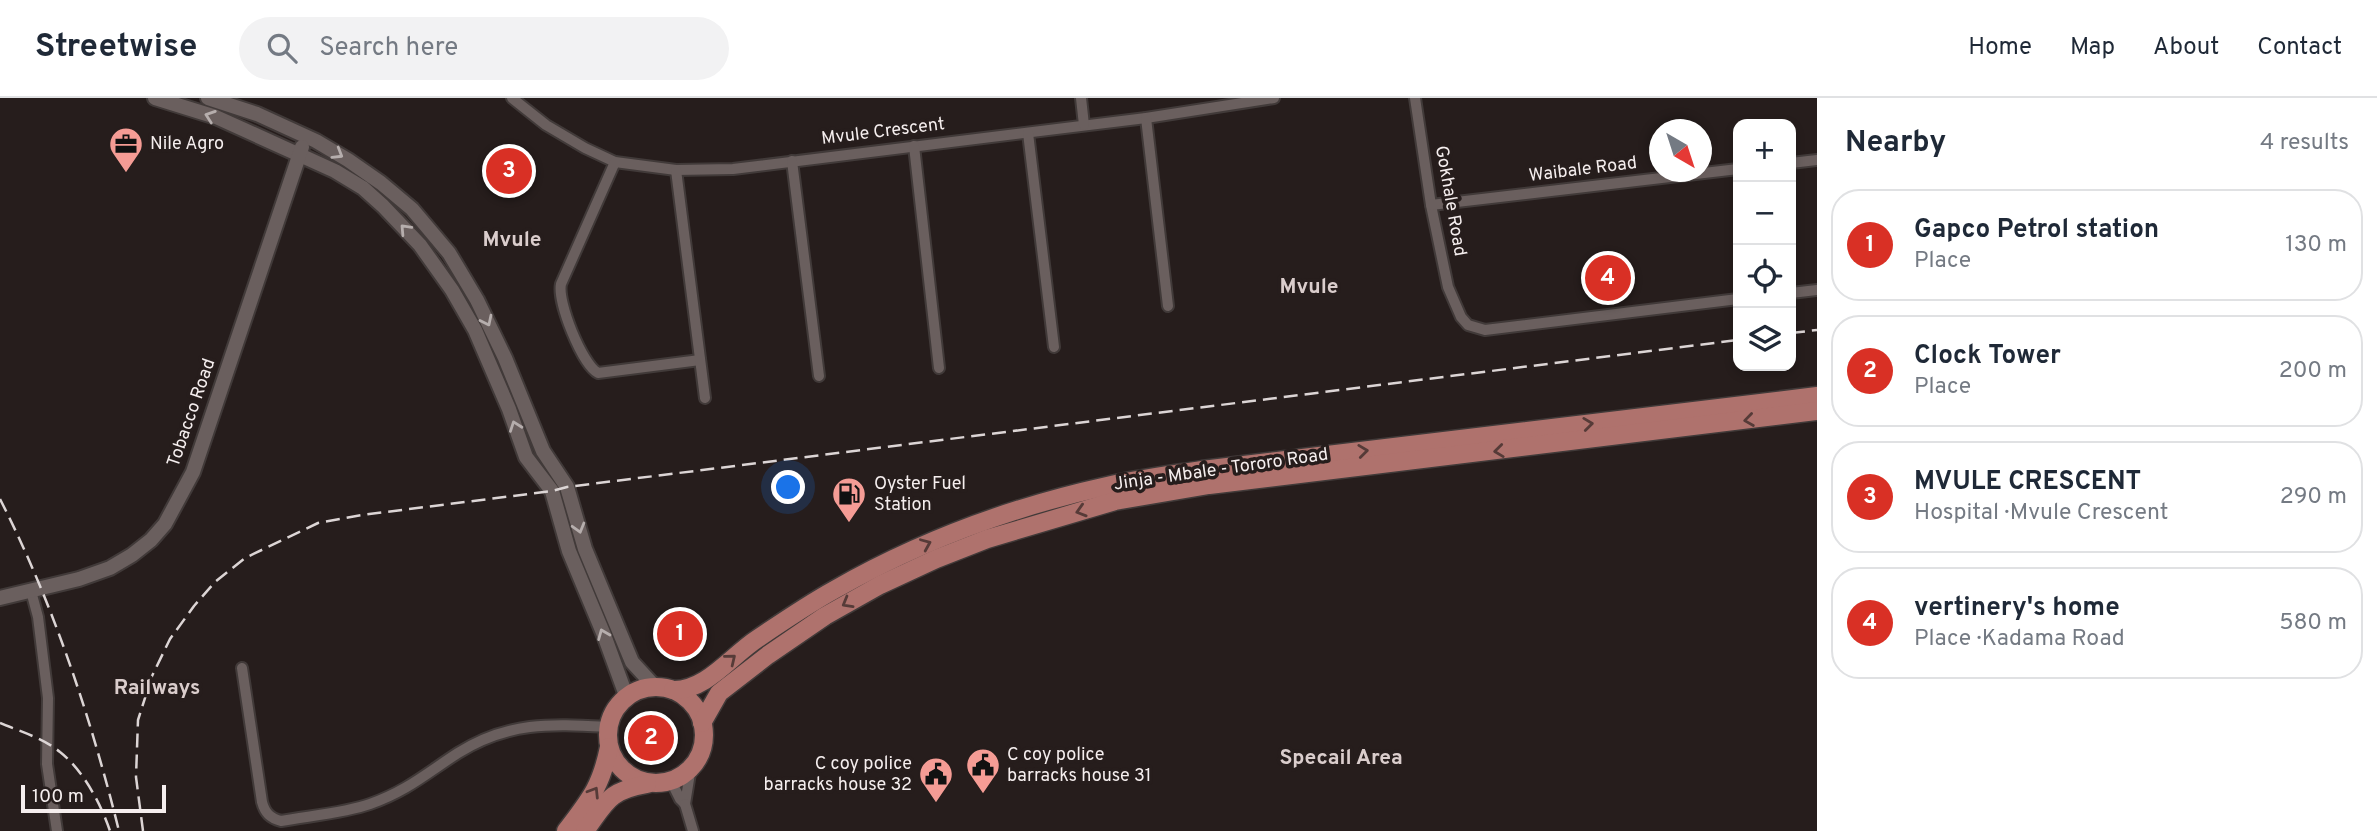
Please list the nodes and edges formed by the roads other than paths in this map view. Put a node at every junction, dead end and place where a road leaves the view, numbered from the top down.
1 (155, 98) edge
2 (208, 98) edge
3 (512, 98) edge
4 (1081, 98) edge
5 (1274, 98) edge
6 (1415, 98) edge
7 (1146, 118) junction
8 (1084, 125) junction
9 (1028, 133) junction
10 (306, 136) junction
11 (914, 146) junction
12 (300, 155) junction
13 (1817, 160) edge
14 (792, 161) junction
15 (615, 162) junction
16 (1796, 162) edge
17 (676, 170) junction
18 (1733, 170) edge
19 (1431, 205) junction
20 (1817, 290) edge
21 (1796, 292) edge
22 (1733, 300) edge
23 (1168, 306) dead end
24 (1054, 347) dead end
25 (700, 360) junction
26 (939, 368) dead end
27 (819, 376) dead end
28 (1817, 396) edge
29 (705, 397) dead end
30 (1817, 411) edge
31 (31, 591) junction
32 (0, 598) edge
33 (242, 668) dead end
34 (664, 689) junction
35 (626, 698) junction
36 (702, 723) junction
37 (609, 727) junction
38 (609, 747) junction
39 (691, 767) junction
40 (671, 780) junction
41 (650, 783) junction
42 (685, 804) junction
43 (57, 831) edge
44 (566, 831) edge
45 (584, 831) edge
46 (692, 831) edge

12 -> 1 street
2 - 10 street
3 - 15 street, Mvule Crescent
4 - 8 street
5 - 7 street, Mvule Crescent
6 - 19 street, Gokhale Road
7 - 8 street, Mvule Crescent
7 - 23 street
8 - 9 street, Mvule Crescent
9 - 11 street, Mvule Crescent
9 - 24 street
10 - 12 street, Tobacco Road
10 -> 34 street
11 - 14 street, Mvule Crescent
11 - 26 street
12 - 31 street, Tobacco Road
35 -> 12 street
13 - 16 street
14 - 17 street, Mvule Crescent
14 - 27 street
15 - 17 street, Mvule Crescent
15 - 25 street
17 - 25 street
18 - 19 street, Waibale Road
19 - 22 street, Gokhale Road
20 - 21 street
25 - 29 street
34 -> 28 highway, Jinja - Mbale - Tororo Road
30 -> 36 highway, Jinja - Mbale - Tororo Road
31 - 32 street, Tobacco Road
31 - 43 street
33 - 37 street
34 - 35 highway
34 - 36 highway
35 - 37 highway
36 - 39 highway
37 - 38 highway
38 - 41 highway
44 -> 38 highway
39 - 40 highway
39 - 42 street
40 - 41 highway
40 - 42 street
41 - 45 highway
42 - 46 street

